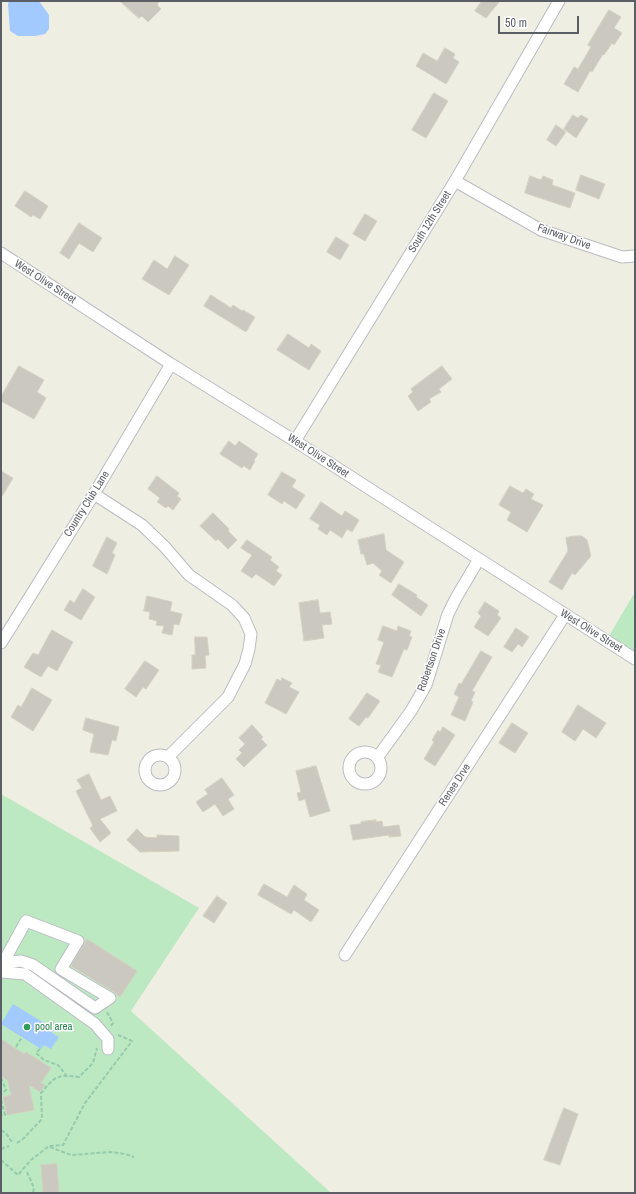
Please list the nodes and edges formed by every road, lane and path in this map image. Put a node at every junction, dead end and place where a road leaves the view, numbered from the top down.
1 (559, 1) edge
2 (455, 181) junction
3 (1, 253) edge
4 (635, 256) edge
5 (171, 364) junction
6 (295, 441) junction
7 (94, 494) junction
8 (479, 559) junction
9 (565, 615) junction
10 (1, 643) edge
11 (635, 659) edge
12 (168, 757) dead end
13 (377, 758) dead end
14 (346, 956) dead end
15 (1, 972) edge
16 (100, 1005) junction
17 (101, 1032) junction
18 (114, 1033) dead end
19 (22, 1038) dead end
20 (16, 1047) dead end
21 (40, 1049) dead end
22 (108, 1049) dead end
23 (66, 1075) junction
24 (1, 1078) edge
25 (1, 1094) edge
26 (1, 1100) edge
27 (1, 1115) edge
28 (1, 1131) edge
29 (12, 1142) dead end
30 (17, 1143) dead end
31 (9, 1146) dead end
32 (49, 1146) junction
33 (1, 1149) edge
34 (134, 1157) dead end
35 (1, 1160) edge
36 (27, 1172) dead end
37 (33, 1193) edge

1 - 2 street, South 12th Street
2 - 4 street, Fairway Drive
2 - 6 street, South 12th Street
3 - 5 street, West Olive Street
5 - 6 street, West Olive Street
5 - 7 street, Country Club Lane
6 - 8 street, West Olive Street
7 - 10 street, Country Club Lane
7 - 12 street
8 - 9 street, West Olive Street
8 - 13 street, Robertson Drive
9 - 11 street, West Olive Street
9 - 14 street, Renee Drve
15 - 17 street
16 - 16 street
16 - 17 path
17 - 22 street
17 - 23 path
18 - 32 path
19 - 20 path
21 - 23 path
23 - 30 path
24 - 25 path
26 - 27 path
28 - 29 path
31 - 33 path
32 - 34 path
32 - 35 path
36 - 37 path

